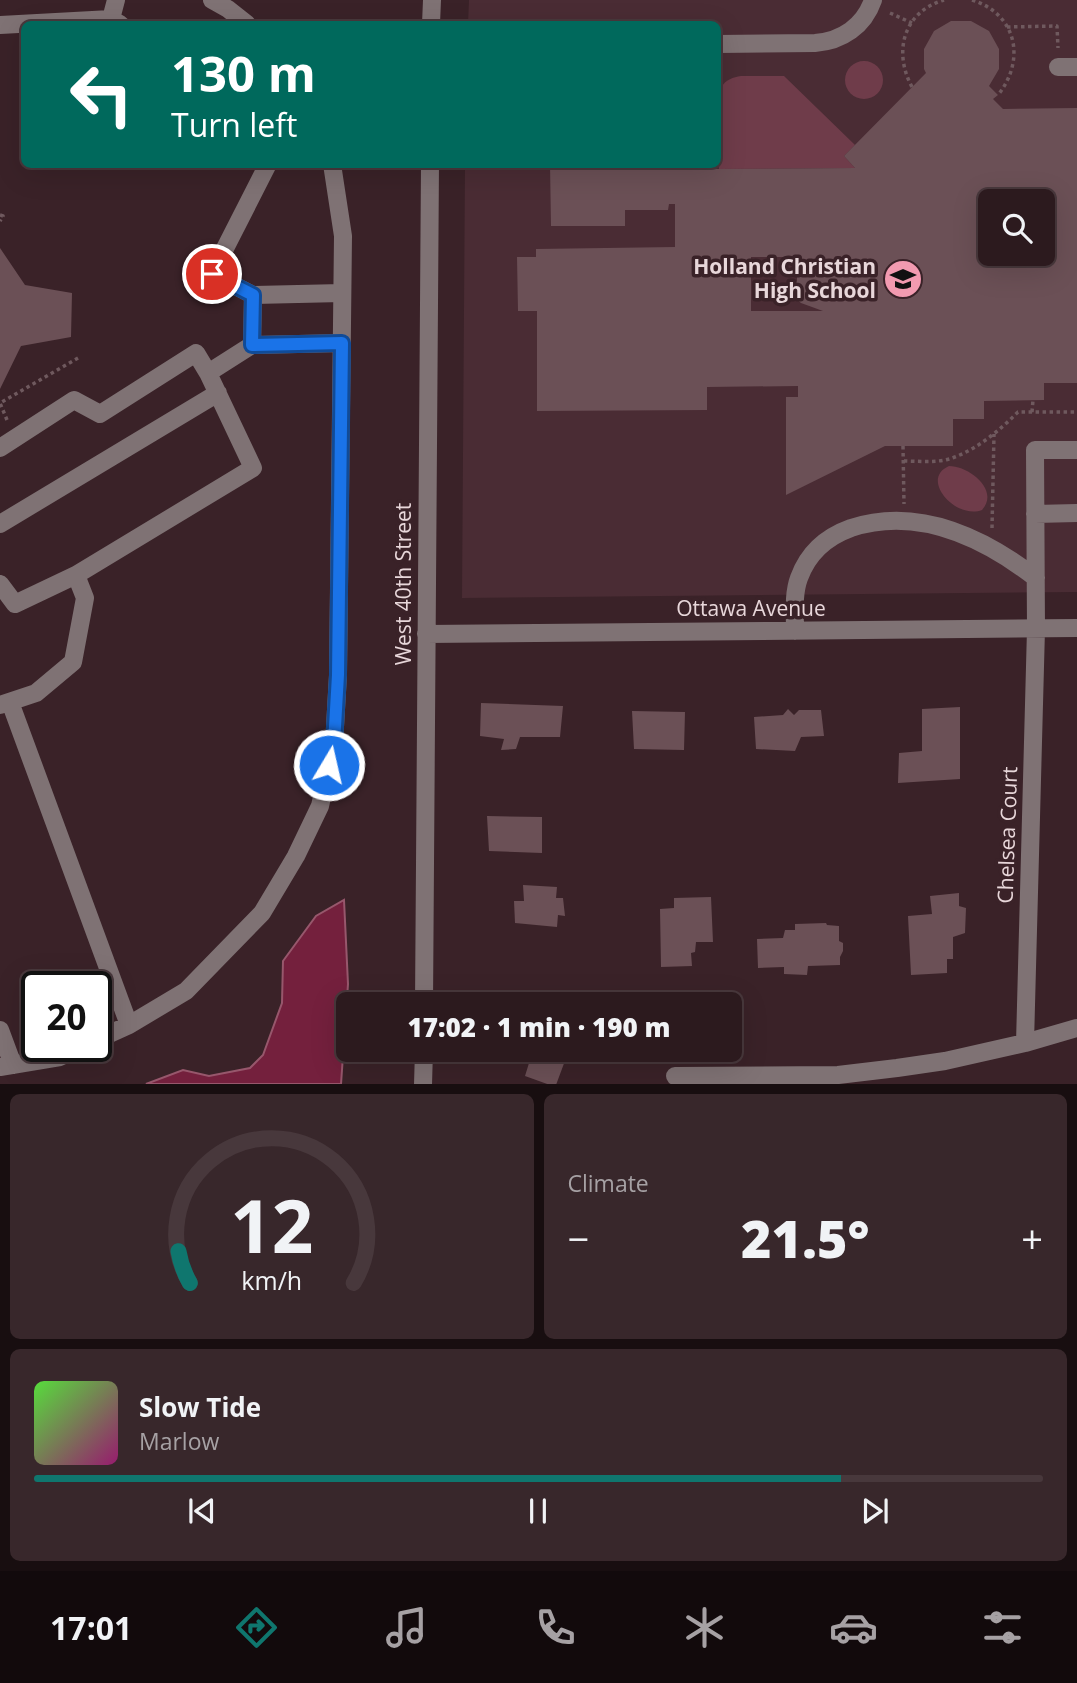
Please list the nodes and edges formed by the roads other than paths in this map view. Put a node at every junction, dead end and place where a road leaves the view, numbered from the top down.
1 (116, 0) edge
2 (212, 0) edge
3 (432, 0) edge
4 (873, 0) edge
5 (116, 21) edge
6 (243, 21) edge
7 (431, 21) edge
8 (21, 24) edge
9 (0, 25) edge
10 (721, 44) edge
11 (1058, 67) road end
12 (1077, 67) edge
13 (266, 168) edge
14 (333, 168) edge
15 (430, 168) edge
16 (342, 293) junction
17 (253, 295) junction
18 (342, 343) junction
19 (252, 345) junction
20 (208, 373) junction
21 (218, 393) junction
22 (0, 448) edge
23 (1077, 450) edge
24 (1077, 513) edge
25 (1035, 514) junction
26 (0, 524) edge
27 (76, 575) junction
28 (1036, 578) junction
29 (0, 584) edge
30 (1077, 628) edge
31 (1036, 629) junction
32 (795, 631) junction
33 (426, 634) junction
34 (5, 704) edge
35 (424, 992) edge
36 (129, 1025) junction
37 (1077, 1028) edge
38 (0, 1030) edge
39 (112, 1033) edge
40 (1025, 1043) junction
41 (31, 1062) edge
42 (424, 1062) edge
43 (7, 1066) edge
44 (675, 1076) dead end
45 (423, 1084) edge

1 - 5 street
2 - 6 street
3 - 7 street
4 - 10 street
8 - 9 street
11 - 12 street
13 - 17 street
14 - 16 street
15 - 33 street, West 40th Street
16 - 17 street
16 - 18 street
17 - 19 street
18 - 19 street
18 - 36 street
19 - 20 street
20 - 21 street
20 - 22 street
21 - 26 street
21 - 27 street
23 - 25 street, Chelsea Court
24 - 25 street
25 - 28 street, Chelsea Court
27 - 29 street
27 - 34 street
28 - 31 street, Chelsea Court
28 - 32 street
30 - 31 street, Ottawa Avenue
31 - 32 street, Ottawa Avenue
31 - 40 street, Chelsea Court
32 - 33 street, Ottawa Avenue
33 - 35 street, West 40th Street
34 - 36 street
36 - 39 street
37 - 40 street
38 - 43 street
40 - 44 street
41 - 43 street
42 - 45 street

